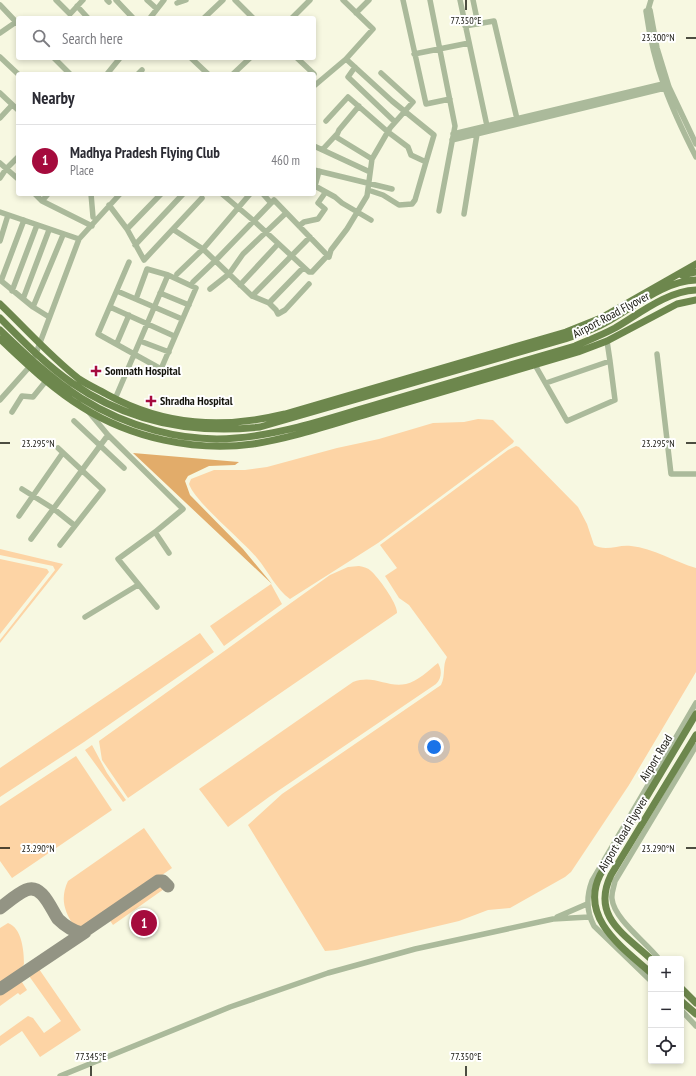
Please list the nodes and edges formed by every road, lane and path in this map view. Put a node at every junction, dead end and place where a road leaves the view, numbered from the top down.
1 (56, 0) edge
2 (116, 0) edge
3 (147, 0) edge
4 (164, 0) edge
5 (186, 0) edge
6 (223, 0) edge
7 (235, 0) edge
8 (343, 0) edge
9 (403, 0) edge
10 (430, 0) edge
11 (460, 0) edge
12 (473, 0) edge
13 (651, 0) edge
14 (307, 1) edge
15 (367, 1) edge
16 (80, 2) edge
17 (177, 3) dead end
18 (0, 5) edge
19 (157, 9) junction
20 (356, 13) junction
21 (87, 16) edge
22 (132, 16) edge
23 (152, 16) edge
24 (206, 16) edge
25 (251, 16) edge
26 (294, 16) edge
27 (16, 22) edge
28 (16, 24) edge
29 (478, 24) junction
30 (465, 26) junction
31 (0, 33) edge
32 (469, 43) junction
33 (440, 48) junction
34 (414, 54) junction
35 (0, 57) edge
36 (346, 59) junction
37 (56, 60) edge
38 (118, 60) edge
39 (193, 60) edge
40 (248, 60) edge
41 (299, 60) edge
42 (355, 67) junction
43 (16, 72) edge
44 (68, 72) edge
45 (109, 72) edge
46 (206, 72) edge
47 (238, 72) edge
48 (312, 72) edge
49 (381, 72) dead end
50 (316, 76) edge
51 (320, 80) junction
52 (316, 84) edge
53 (666, 86) junction
54 (0, 93) edge
55 (450, 99) junction
56 (12, 105) junction
57 (359, 106) junction
58 (16, 108) edge
59 (404, 112) junction
60 (0, 118) edge
61 (517, 119) junction
62 (326, 121) dead end
63 (395, 122) junction
64 (487, 126) junction
65 (388, 132) junction
66 (477, 134) junction
67 (336, 135) junction
68 (452, 137) junction
69 (696, 144) edge
70 (316, 147) edge
71 (323, 149) junction
72 (696, 157) edge
73 (16, 159) edge
74 (372, 159) junction
75 (426, 162) junction
76 (0, 163) edge
77 (6, 169) junction
78 (316, 170) edge
79 (370, 172) junction
80 (16, 177) edge
81 (0, 178) edge
82 (369, 183) junction
83 (316, 187) edge
84 (392, 189) dead end
85 (368, 190) junction
86 (325, 193) junction
87 (37, 196) edge
88 (46, 196) edge
89 (91, 196) edge
90 (118, 196) edge
91 (159, 196) edge
92 (181, 196) edge
93 (224, 196) edge
94 (242, 196) edge
95 (248, 196) edge
96 (265, 196) edge
97 (202, 198) dead end
98 (246, 199) junction
99 (42, 200) junction
100 (271, 203) junction
101 (109, 205) junction
102 (239, 209) junction
103 (439, 211) dead end
104 (0, 212) edge
105 (356, 212) junction
106 (286, 213) junction
107 (464, 214) dead end
108 (8, 215) junction
109 (93, 217) dead end
110 (24, 220) junction
111 (371, 220) dead end
112 (254, 221) junction
113 (37, 225) junction
114 (92, 226) junction
115 (299, 226) junction
116 (127, 229) junction
117 (49, 230) junction
118 (174, 230) junction
119 (266, 231) junction
120 (63, 235) junction
121 (310, 237) junction
122 (80, 239) junction
123 (0, 241) edge
124 (278, 244) junction
125 (135, 245) junction
126 (204, 249) junction
127 (290, 256) junction
128 (327, 256) junction
129 (216, 260) junction
130 (129, 262) dead end
131 (696, 264) edge
132 (303, 268) junction
133 (696, 272) edge
134 (177, 274) dead end
135 (229, 274) junction
136 (168, 275) junction
137 (676, 276) junction
138 (0, 280) edge
139 (696, 280) edge
140 (193, 282) dead end
141 (309, 284) dead end
142 (240, 285) junction
143 (210, 289) dead end
144 (696, 290) edge
145 (12, 291) junction
146 (117, 291) junction
147 (160, 294) junction
148 (252, 296) junction
149 (136, 298) junction
150 (23, 299) junction
151 (696, 300) edge
152 (268, 303) junction
153 (0, 304) edge
154 (189, 305) junction
155 (33, 307) junction
156 (110, 307) junction
157 (154, 307) junction
158 (129, 315) junction
159 (50, 317) junction
160 (0, 318) edge
161 (182, 319) junction
162 (148, 323) junction
163 (0, 330) edge
164 (174, 336) junction
165 (0, 339) edge
166 (140, 341) junction
167 (607, 341) junction
168 (40, 343) junction
169 (116, 343) junction
170 (543, 343) junction
171 (169, 352) junction
172 (36, 353) junction
173 (135, 354) junction
174 (657, 354) dead end
175 (610, 361) junction
176 (536, 362) junction
177 (32, 364) junction
178 (46, 381) junction
179 (546, 383) junction
180 (115, 399) junction
181 (0, 400) edge
182 (88, 410) junction
183 (12, 412) dead end
184 (74, 421) dead end
185 (108, 435) junction
186 (100, 446) junction
187 (58, 448) dead end
188 (62, 454) junction
189 (124, 468) dead end
190 (81, 471) junction
191 (696, 474) edge
192 (22, 489) dead end
193 (32, 496) junction
194 (54, 509) junction
195 (18, 516) dead end
196 (74, 525) junction
197 (155, 532) junction
198 (31, 539) dead end
199 (60, 545) dead end
200 (168, 553) dead end
201 (138, 585) junction
202 (157, 607) dead end
203 (85, 617) dead end
204 (696, 703) edge
205 (696, 714) edge
206 (696, 735) edge
207 (696, 746) edge
208 (587, 904) junction
209 (589, 917) junction
210 (554, 919) junction
211 (648, 956) edge
212 (656, 956) edge
213 (648, 970) edge
214 (648, 978) edge
215 (684, 991) edge
216 (696, 1003) edge
217 (684, 1004) edge
218 (684, 1013) edge
219 (696, 1014) edge
220 (696, 1026) edge
221 (60, 1076) edge

1 - 16 street
2 - 22 street
3 - 19 street
4 - 19 street
5 - 17 street
6 - 24 street
7 - 25 street
8 - 20 street
9 - 34 street
10 - 33 street
11 - 30 street
12 - 29 street
13 - 53 street
14 - 26 street
15 - 20 street
16 - 21 street
18 - 27 street
19 - 23 street
20 - 36 street
28 - 31 street
29 - 30 street
29 - 61 street
30 - 32 street
32 - 33 street
32 - 64 street
33 - 34 street
33 - 55 street
34 - 55 street
35 - 43 street
36 - 42 street
36 - 51 street
37 - 44 street
38 - 45 street
39 - 46 street
40 - 47 street
41 - 48 street
42 - 59 street
42 - 63 street
49 - 59 street
50 - 51 street
51 - 52 street
53 - 61 street
53 - 66 street
53 - 69 street
53 - 72 street
54 - 56 street
55 - 68 street
56 - 58 street
56 - 60 street
57 - 62 street
57 - 65 street
57 - 67 street
59 - 63 street
59 - 75 street
61 - 64 street
63 - 65 street
64 - 68 street
65 - 74 street
65 - 75 street
66 - 68 street
66 - 107 street
67 - 71 street
67 - 74 street
68 - 103 street
70 - 71 street
71 - 79 street
73 - 77 street
74 - 79 street
75 - 85 street
76 - 77 street
77 - 80 street
77 - 81 street
78 - 82 street
79 - 82 street
82 - 84 street
82 - 85 street
83 - 86 street
85 - 105 street
86 - 105 street
86 - 115 street
87 - 99 street
88 - 99 street
89 - 109 street
90 - 101 street
91 - 116 street
92 - 125 street
93 - 102 street
94 - 98 street
95 - 98 street
96 - 100 street
97 - 118 street
98 - 102 street
99 - 114 street
100 - 106 street
100 - 112 street
101 - 114 street
101 - 116 street
102 - 112 street
102 - 126 street
104 - 108 street
105 - 111 street
105 - 128 street
106 - 115 street
106 - 119 street
108 - 110 street
108 - 123 street
110 - 113 street
110 - 138 street
112 - 119 street
112 - 129 street
113 - 117 street
113 - 145 street
114 - 122 street
115 - 121 street
116 - 125 street
117 - 120 street
117 - 150 street
118 - 125 street
118 - 126 street
119 - 124 street
119 - 135 street
120 - 122 street
120 - 155 street
121 - 127 street
121 - 128 street
122 - 159 street
124 - 127 street
124 - 142 street
126 - 129 street
126 - 134 street
127 - 132 street
127 - 148 street
128 - 132 street
129 - 135 street
129 - 140 street
130 - 146 street
131 - 137 main road
132 - 152 street
133 - 137 main road
135 - 142 street
135 - 143 street
136 - 147 street
136 - 149 street
136 - 154 street
137 - 170 main road
138 - 145 street
139 - 170 main road, Airport Road Flyover
141 - 152 street
142 - 148 street
144 - 176 main road, Airport Road Flyover
145 - 150 street
146 - 149 street
146 - 156 street
147 - 154 street
147 - 157 street
148 - 152 street
149 - 157 street
150 - 155 street
151 - 167 main road
153 - 168 main road
154 - 161 street
155 - 159 street
156 - 158 street
156 - 169 street
157 - 161 street
157 - 162 street
158 - 162 street
158 - 169 street
159 - 168 street
160 - 172 main road
161 - 164 street
162 - 164 street
162 - 166 street
163 - 177 main road
164 - 171 street
165 - 177 main road
166 - 171 street
166 - 173 street
167 - 175 street
167 - 176 main road
168 - 172 street
168 - 180 main road
169 - 173 street
170 - 172 main road
170 - 180 main road
171 - 173 street
172 - 177 street
173 - 180 street
174 - 191 street
175 - 179 street
175 - 179 street
176 - 177 main road
176 - 179 street
176 - 182 main road
177 - 178 main road
177 - 181 street
178 - 182 main road
178 - 183 street
182 - 185 street
184 - 186 street
185 - 186 street
185 - 197 street
186 - 189 street
186 - 190 street
187 - 188 street
188 - 190 street
188 - 193 street
190 - 194 street
190 - 196 street
192 - 193 street
193 - 194 street
193 - 195 street
194 - 196 street
194 - 198 street
196 - 199 street
197 - 200 street
197 - 201 street
201 - 202 street
201 - 203 street
204 - 208 street
205 - 213 main road, Airport Road
206 - 211 main road, Airport Road Flyover
207 - 212 street
208 - 209 street
208 - 210 street
209 - 210 street
209 - 214 street
210 - 221 street
215 - 216 main road
217 - 219 main road
218 - 220 street

